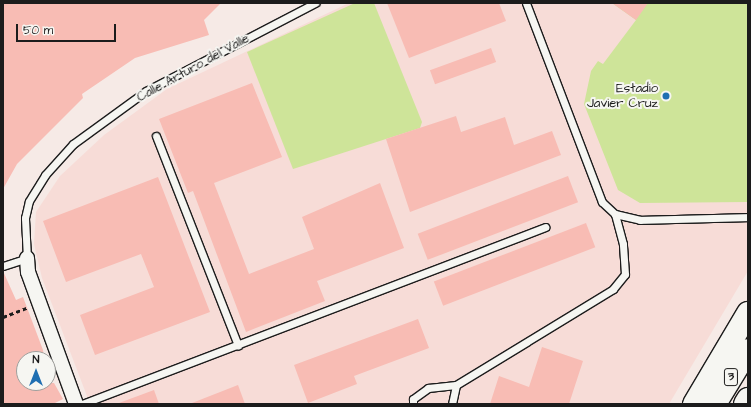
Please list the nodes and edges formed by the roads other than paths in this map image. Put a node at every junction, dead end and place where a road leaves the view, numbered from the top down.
1 (315, 3) edge
2 (526, 3) edge
3 (156, 136) dead end
4 (615, 214) junction
5 (748, 217) edge
6 (545, 227) dead end
7 (26, 258) junction
8 (3, 266) edge
9 (748, 313) edge
10 (238, 344) junction
11 (748, 350) edge
12 (456, 385) junction
13 (748, 399) edge
14 (76, 404) edge
15 (82, 404) edge
16 (413, 404) edge
17 (452, 404) edge
18 (694, 404) edge
19 (715, 404) edge
20 (745, 404) edge

1 - 7 lane, Calle Arturo del Valle
2 - 4 lane
3 - 10 lane
4 - 5 lane
4 - 12 lane
6 - 10 lane
7 - 8 lane
7 - 14 street, Calle Arturo del Valle
9 - 18 main road
10 - 15 lane
11 - 19 main road, 3
12 - 16 lane
12 - 17 lane
13 - 20 main road, 3

